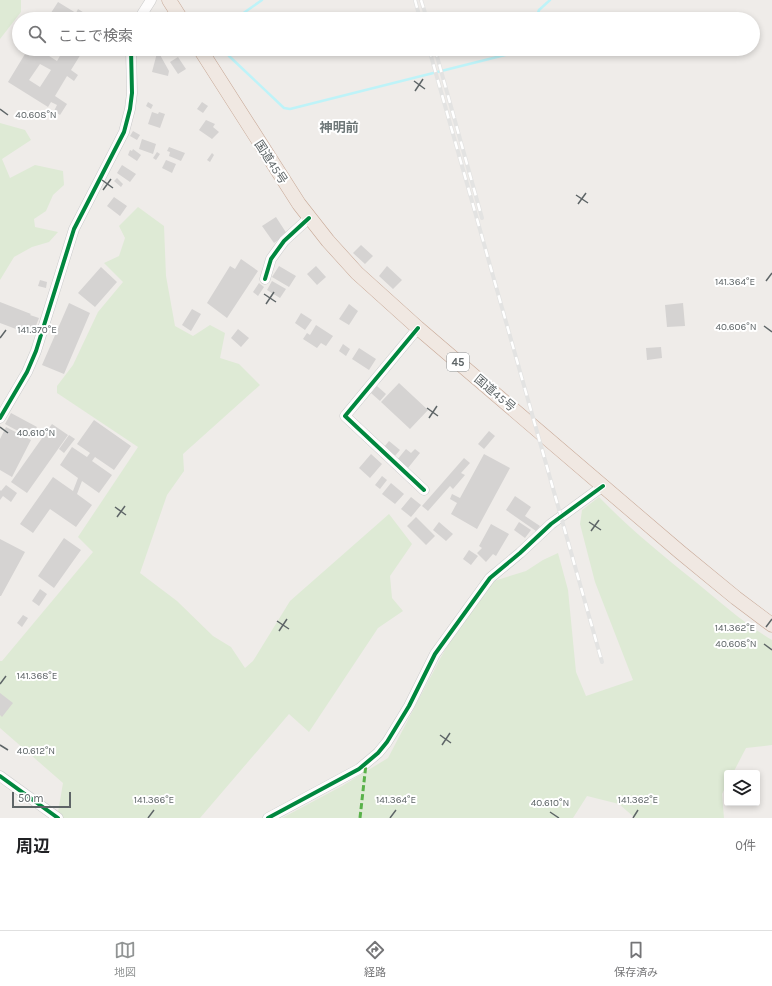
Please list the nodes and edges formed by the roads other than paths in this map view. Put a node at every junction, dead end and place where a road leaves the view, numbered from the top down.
1 (151, 0) edge
2 (169, 0) edge
3 (143, 12) edge
4 (177, 12) edge
5 (131, 56) edge
6 (204, 56) edge
7 (309, 218) junction
8 (265, 279) dead end
9 (418, 328) junction
10 (0, 418) edge
11 (603, 486) junction
12 (424, 490) dead end
13 (772, 625) edge
14 (0, 776) edge
15 (58, 818) edge
16 (268, 818) edge

1 - 3 street
2 - 4 highway
5 - 10 street
6 - 7 highway, 国道45号 / 45
7 - 8 street
7 - 9 highway, 国道45号 / 45
9 - 11 highway, 国道45号 / 45
9 - 12 street
11 - 13 highway, 国道45号 / 45
11 - 16 street
14 - 15 street

